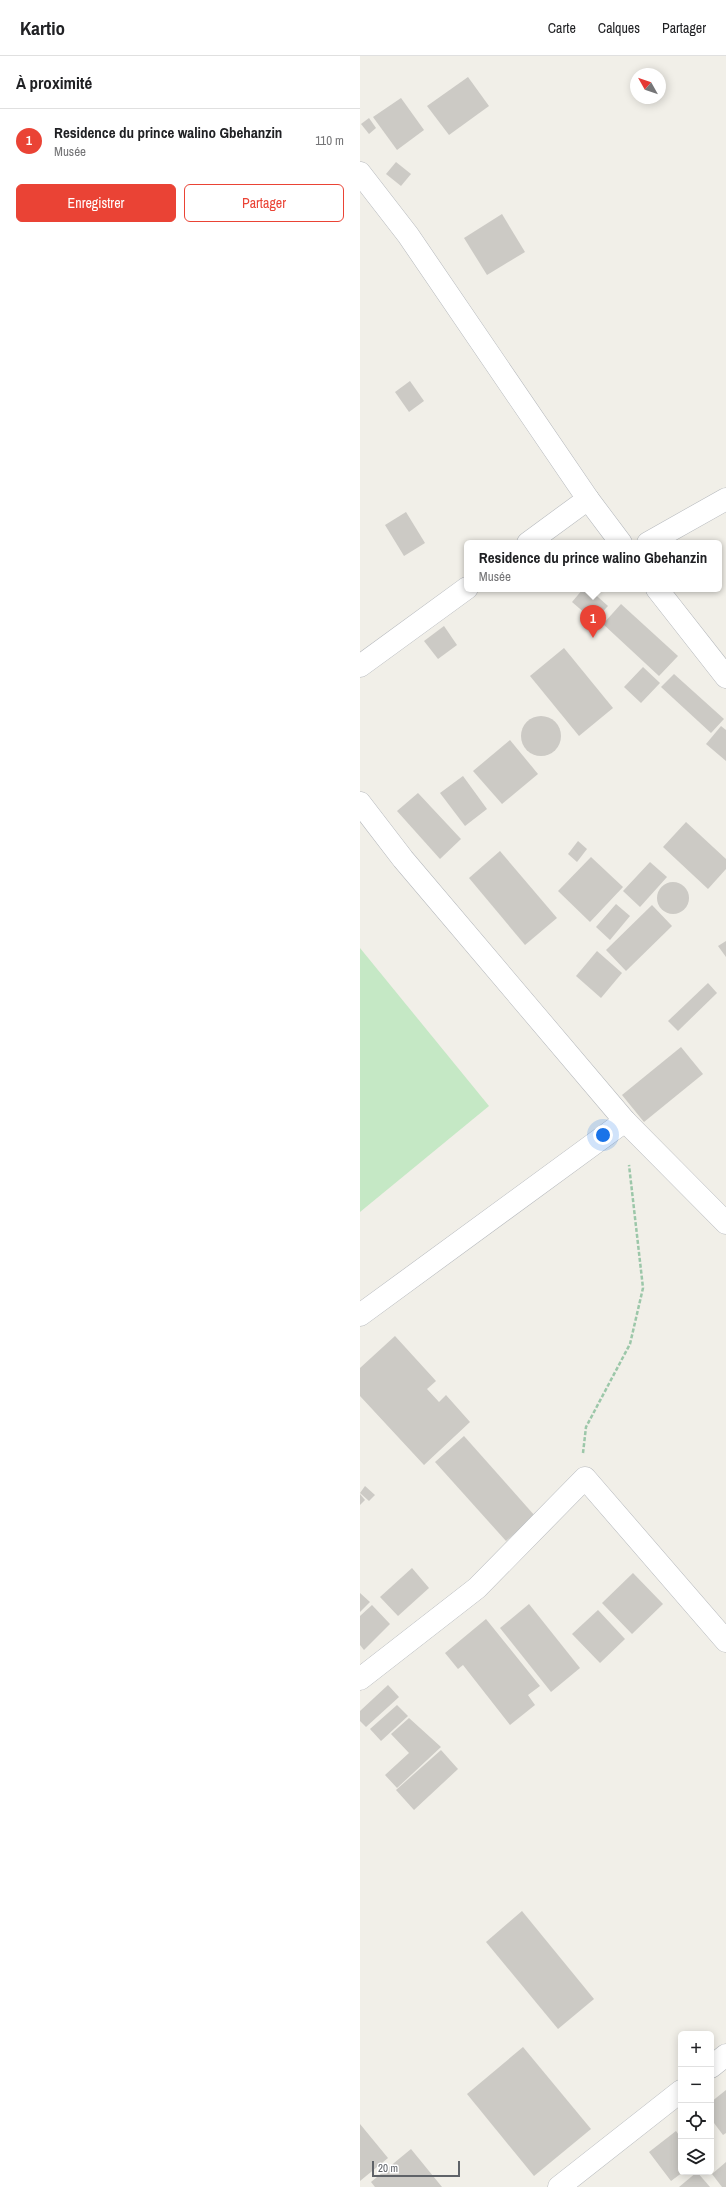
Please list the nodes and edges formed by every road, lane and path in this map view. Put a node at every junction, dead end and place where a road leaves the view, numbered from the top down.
1 (360, 173) edge
2 (588, 499) junction
3 (726, 499) edge
4 (532, 540) edge
5 (619, 540) edge
6 (653, 540) edge
7 (464, 590) edge
8 (659, 592) edge
9 (360, 666) edge
10 (726, 677) edge
11 (360, 803) edge
12 (625, 1120) junction
13 (726, 1222) edge
14 (360, 1315) edge
15 (585, 1478) junction
16 (726, 1640) edge
17 (360, 1679) edge
18 (726, 2055) edge
19 (714, 2065) edge
20 (678, 2093) edge
21 (559, 2187) edge

1 - 2 street
2 - 4 street
2 - 5 street
3 - 6 street
7 - 9 street
8 - 10 street
11 - 12 street
12 - 13 street
12 - 14 street
12 - 15 path
15 - 16 street
15 - 17 street
18 - 19 street
20 - 21 street

